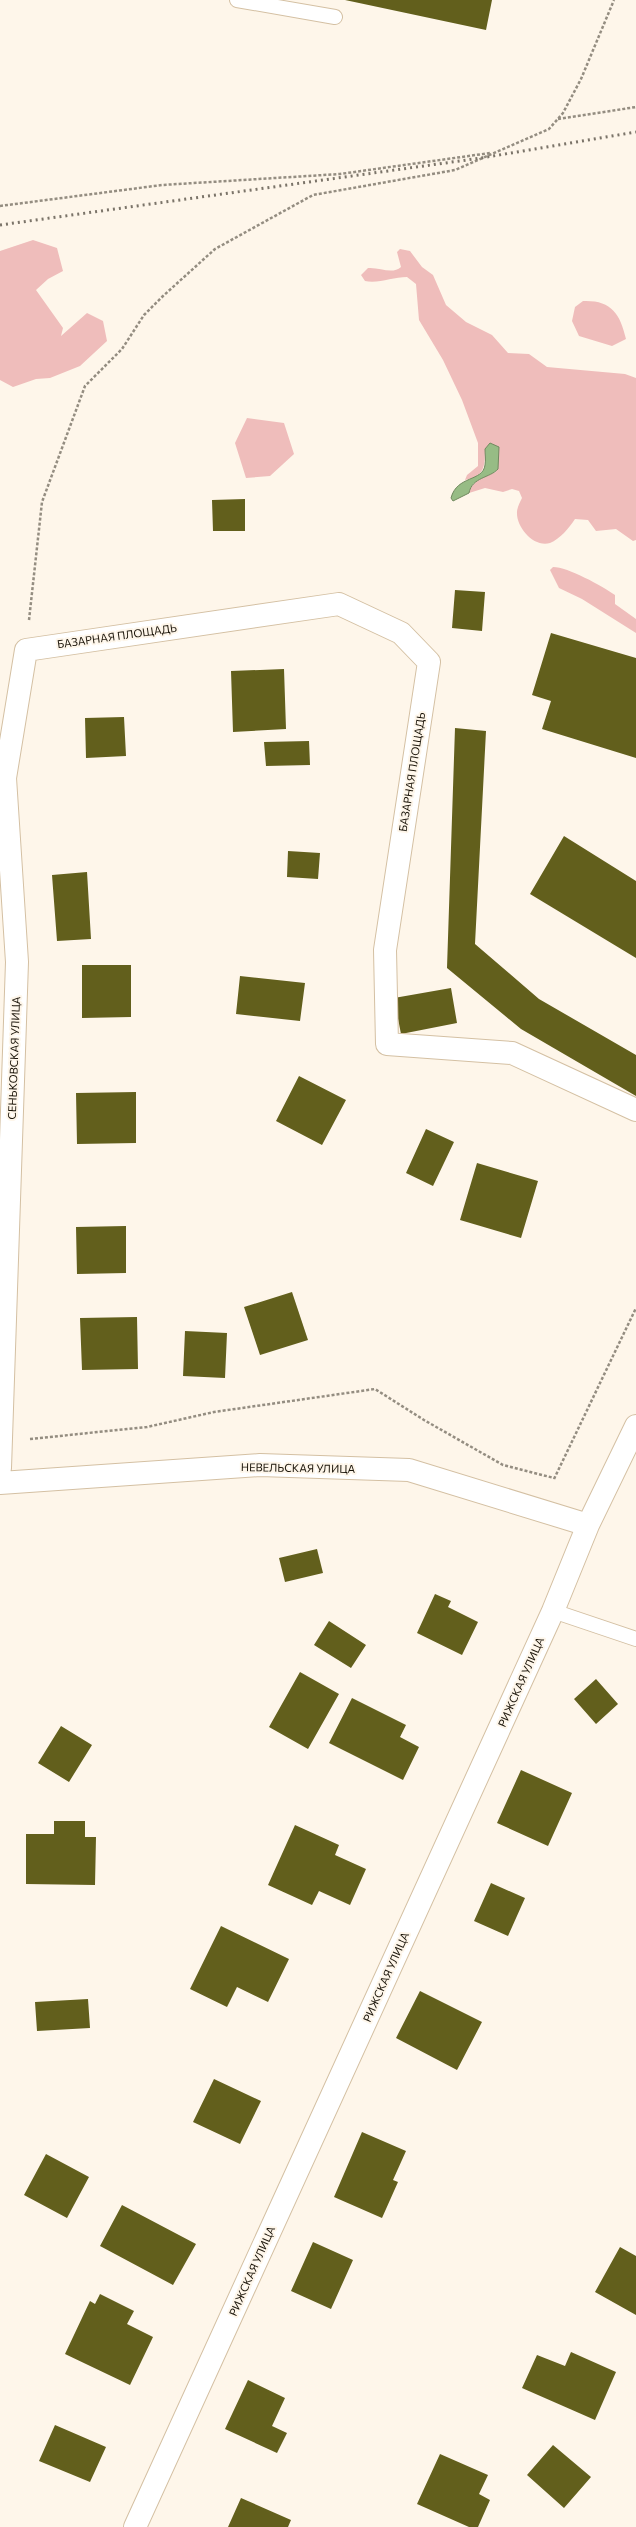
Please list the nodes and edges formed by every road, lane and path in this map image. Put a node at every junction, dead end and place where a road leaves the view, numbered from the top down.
1 (237, 0) edge
2 (614, 0) edge
3 (335, 17) dead end
4 (636, 107) edge
5 (558, 119) junction
6 (496, 152) junction
7 (0, 206) edge
8 (26, 650) junction
9 (8, 962) edge
10 (636, 1110) edge
11 (636, 1308) edge
12 (636, 1426) edge
13 (2, 1438) junction
14 (0, 1468) edge
15 (554, 1478) junction
16 (0, 1483) edge
17 (539, 1510) junction
18 (588, 1525) junction
19 (553, 1611) junction
20 (636, 1639) edge
21 (136, 2527) edge

1 - 3 lane
2 - 5 path
4 - 5 path
5 - 6 path
6 - 7 path
6 - 8 path
8 - 9 street, СЕНЬКОВСКАЯ УЛИЦА
8 - 10 street, БАЗАРНАЯ ПЛОЩАДЬ
9 - 13 street, СЕНЬКОВСКАЯ УЛИЦА
11 - 15 path
12 - 18 street, РИЖСКАЯ УЛИЦА
13 - 14 street, СЕНЬКОВСКАЯ УЛИЦА
13 - 15 path
15 - 17 path
16 - 17 street, НЕВЕЛЬСКАЯ УЛИЦА
17 - 18 street, НЕВЕЛЬСКАЯ УЛИЦА
18 - 19 street, РИЖСКАЯ УЛИЦА
19 - 20 lane
19 - 21 street, РИЖСКАЯ УЛИЦА

